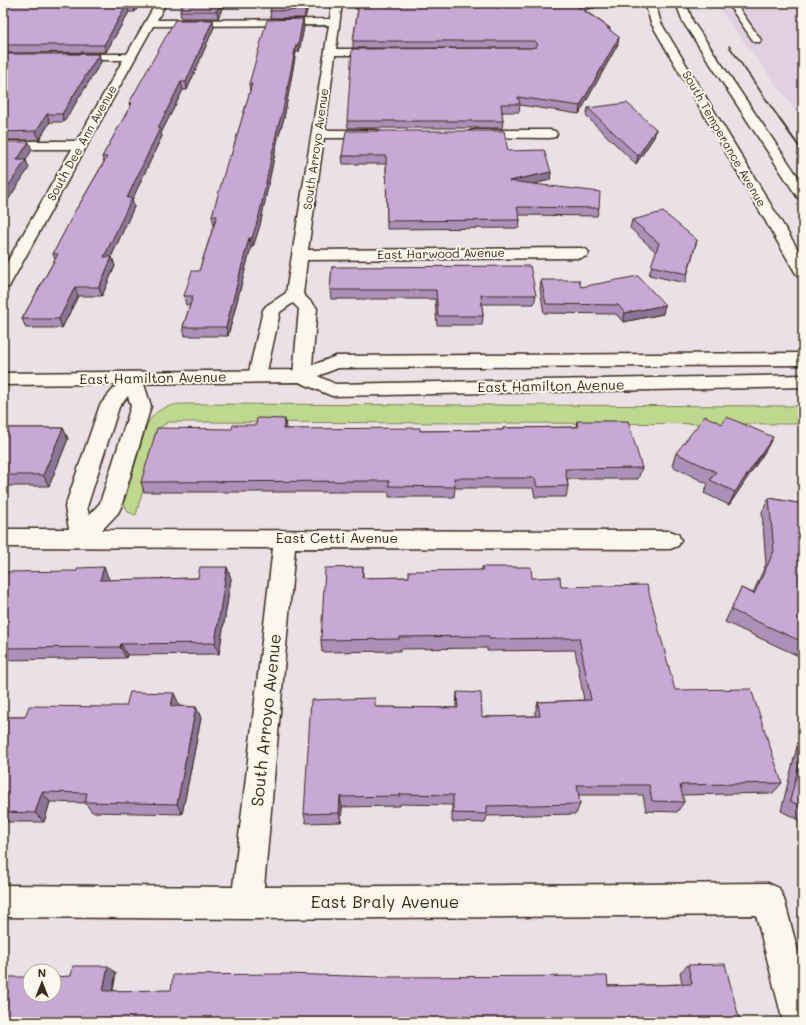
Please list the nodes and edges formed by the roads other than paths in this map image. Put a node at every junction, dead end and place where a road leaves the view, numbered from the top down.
1 (161, 3) edge
2 (337, 3) edge
3 (650, 3) edge
4 (681, 3) edge
5 (735, 3) edge
6 (334, 22) junction
7 (150, 23) junction
8 (757, 40) dead end
9 (330, 52) junction
10 (394, 52) edge
11 (59, 57) edge
12 (130, 57) junction
13 (318, 134) junction
14 (390, 134) edge
15 (462, 134) edge
16 (550, 134) dead end
17 (3, 145) edge
18 (81, 145) junction
19 (803, 195) edge
20 (581, 252) dead end
21 (301, 255) junction
22 (9, 263) edge
23 (803, 272) edge
24 (3, 283) edge
25 (294, 294) junction
26 (803, 359) edge
27 (257, 376) junction
28 (302, 376) junction
29 (133, 378) junction
30 (3, 379) edge
31 (803, 381) edge
32 (3, 538) edge
33 (285, 538) junction
34 (670, 540) dead end
35 (3, 900) edge
36 (247, 903) junction
37 (800, 1022) edge

1 - 7 street, South Dee Ann Avenue
2 - 6 street, South Arroyo Avenue
3 - 23 street, South Temperance Avenue
4 - 19 street
5 - 8 lane
6 - 7 street
6 - 9 street, South Arroyo Avenue
7 - 12 street, South Dee Ann Avenue
9 - 10 street
9 - 13 street, South Arroyo Avenue
11 - 12 street
12 - 18 street, South Dee Ann Avenue
13 - 14 street
13 - 21 street, South Arroyo Avenue
15 - 16 street
17 - 18 street
18 - 22 street, South Dee Ann Avenue
20 - 21 street, East Harwood Avenue
21 - 25 street, South Arroyo Avenue
22 - 24 street, South Dee Ann Avenue
25 - 27 street
25 - 28 street
26 - 28 street, East Hamilton Avenue
27 - 28 street, East Hamilton Avenue
27 - 29 street, East Hamilton Avenue
28 - 31 street, East Hamilton Avenue
29 - 29 street
29 - 30 street, East Hamilton Avenue
32 - 33 street, East Cetti Avenue
33 - 34 street, East Cetti Avenue
33 - 36 street, South Arroyo Avenue
35 - 36 street, East Braly Avenue
36 - 37 street, East Braly Avenue

